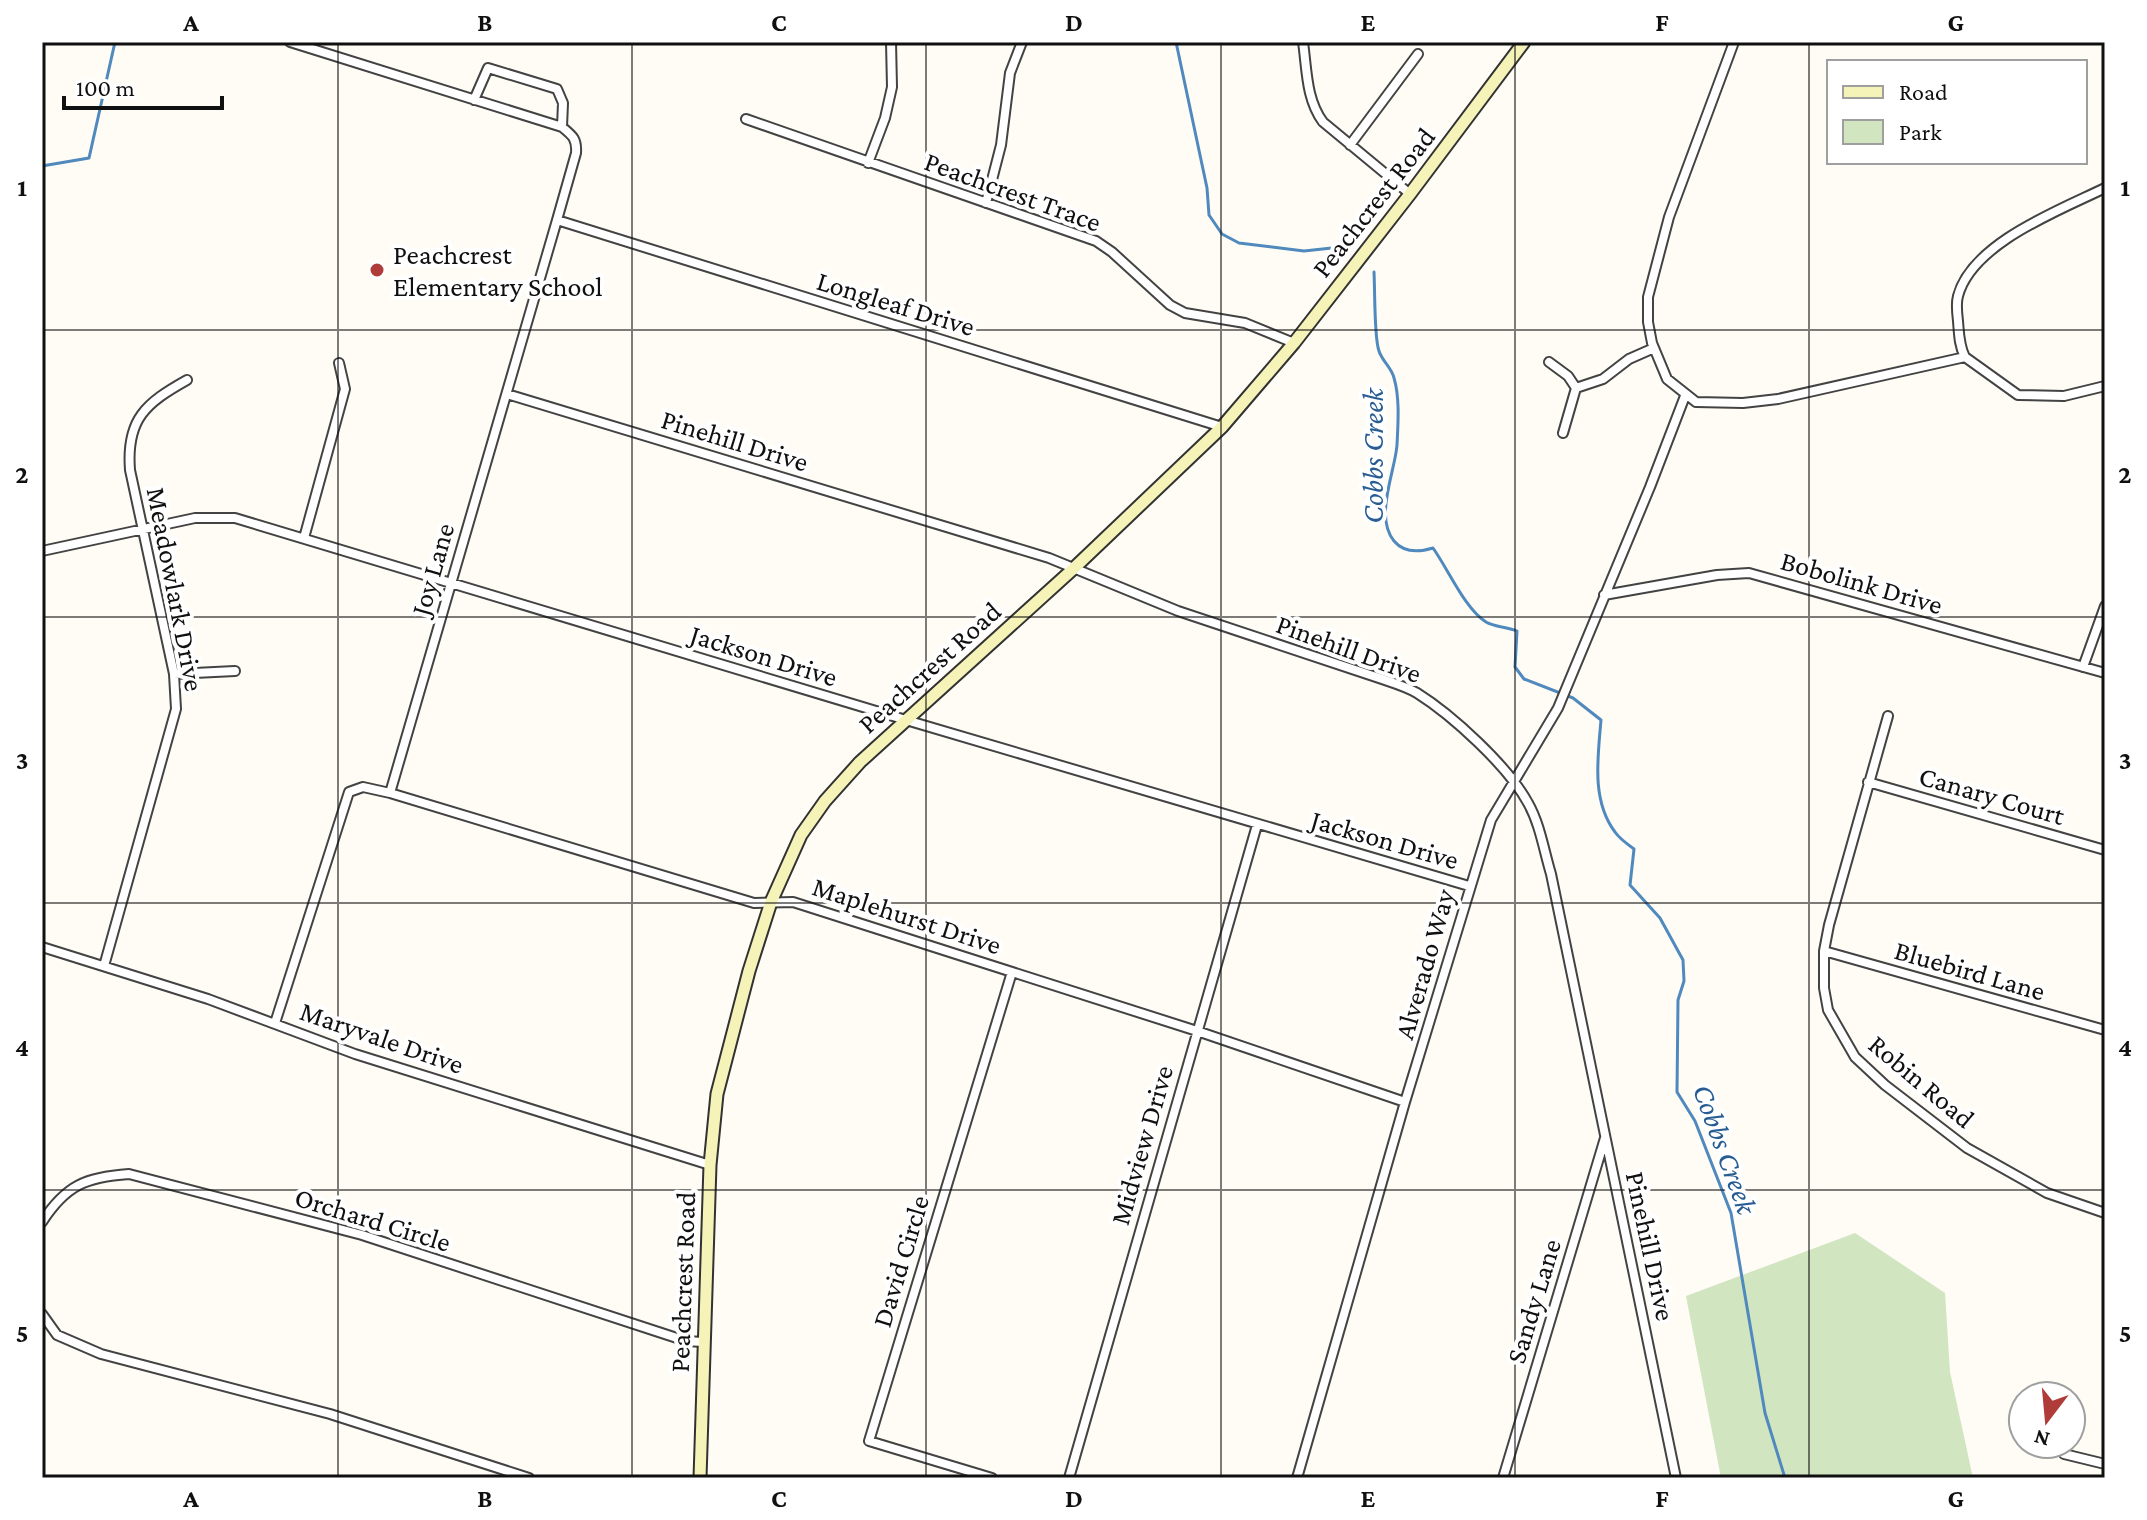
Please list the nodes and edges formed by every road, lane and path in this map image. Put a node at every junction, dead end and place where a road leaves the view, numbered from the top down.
1 (290, 42) edge
2 (891, 42) edge
3 (1022, 42) edge
4 (1303, 42) edge
5 (1524, 42) edge
6 (1734, 42) edge
7 (1418, 54) dead end
8 (474, 100) junction
9 (746, 119) dead end
10 (562, 127) junction
11 (1350, 145) junction
12 (868, 163) junction
13 (2105, 188) edge
14 (1410, 194) junction
15 (986, 203) junction
16 (557, 220) junction
17 (1294, 343) junction
18 (1654, 348) junction
19 (1965, 357) junction
20 (1549, 362) dead end
21 (339, 363) dead end
22 (187, 380) dead end
23 (2105, 386) edge
24 (1576, 388) junction
25 (507, 394) junction
26 (1685, 396) junction
27 (1222, 427) junction
28 (1563, 433) dead end
29 (143, 529) junction
30 (304, 538) junction
31 (42, 551) edge
32 (1072, 570) junction
33 (451, 583) junction
34 (1604, 595) junction
35 (2105, 606) edge
36 (2083, 667) junction
37 (235, 671) dead end
38 (2105, 673) edge
39 (174, 674) junction
40 (1888, 716) dead end
41 (906, 720) junction
42 (1513, 780) junction
43 (1868, 782) junction
44 (390, 793) junction
45 (1257, 825) junction
46 (2105, 850) edge
47 (1469, 886) junction
48 (771, 902) junction
49 (42, 947) edge
50 (1824, 951) junction
51 (104, 966) junction
52 (1012, 972) junction
53 (275, 1023) junction
54 (2105, 1030) edge
55 (1197, 1031) junction
56 (1405, 1102) junction
57 (1606, 1137) junction
58 (710, 1165) junction
59 (2105, 1213) edge
60 (42, 1222) edge
61 (42, 1314) edge
62 (703, 1342) junction
63 (529, 1478) edge
64 (700, 1478) edge
65 (992, 1478) edge
66 (1069, 1478) edge
67 (1297, 1478) edge
68 (1503, 1478) edge
69 (1676, 1478) edge

1 - 8 street
2 - 12 street
3 - 15 street
4 - 11 street
5 - 14 street, Peachcrest Road
6 - 18 street
7 - 11 street
8 - 10 street
8 - 10 street, Joy Lane
9 - 12 street, Peachcrest Trace
10 - 16 street, Joy Lane
11 - 14 street
12 - 15 street, Peachcrest Trace
13 - 19 street
14 - 17 street, Peachcrest Road
15 - 17 street, Peachcrest Trace
16 - 25 street, Joy Lane
16 - 27 street, Longleaf Drive
17 - 27 street, Peachcrest Road
18 - 24 street
18 - 26 street
19 - 23 street
19 - 26 street
20 - 24 street
21 - 30 street
22 - 29 street, Meadowlark Drive
24 - 28 street
25 - 32 street, Pinehill Drive
25 - 33 street, Joy Lane
26 - 34 street, Alverado Way
27 - 32 street, Peachcrest Road
29 - 30 street, Jackson Drive
29 - 31 street, Jackson Drive
29 - 39 street, Meadowlark Drive
30 - 33 street, Jackson Drive
32 - 41 street, Peachcrest Road
32 - 42 street, Pinehill Drive
33 - 41 street, Jackson Drive
33 - 44 street, Joy Lane
34 - 36 street, Bobolink Drive
34 - 42 street, Alverado Way
35 - 36 street
36 - 38 street, Bobolink Drive
37 - 39 street
39 - 51 street, Meadowlark Drive
40 - 43 street, Robin Road
41 - 45 street, Jackson Drive
41 - 48 street, Peachcrest Road
42 - 47 street, Alverado Way
42 - 57 street, Pinehill Drive
43 - 46 street, Canary Court
43 - 50 street, Robin Road
44 - 48 street, Maplehurst Drive
44 - 53 street
45 - 47 street, Jackson Drive
45 - 55 street, Midview Drive
47 - 56 street, Alverado Way
48 - 52 street, Maplehurst Drive
48 - 58 street, Peachcrest Road
49 - 51 street, Maryvale Drive
50 - 54 street, Bluebird Lane
50 - 59 street, Robin Road
51 - 53 street, Maryvale Drive
52 - 55 street, Maplehurst Drive
52 - 65 street, David Circle
53 - 58 street, Maryvale Drive
55 - 56 street, Maplehurst Drive
55 - 66 street, Midview Drive
56 - 67 street, Alverado Way
57 - 68 street, Sandy Lane
57 - 69 street, Pinehill Drive
58 - 62 street, Peachcrest Road
60 - 62 street, Orchard Circle
61 - 63 street
62 - 64 street, Peachcrest Road

